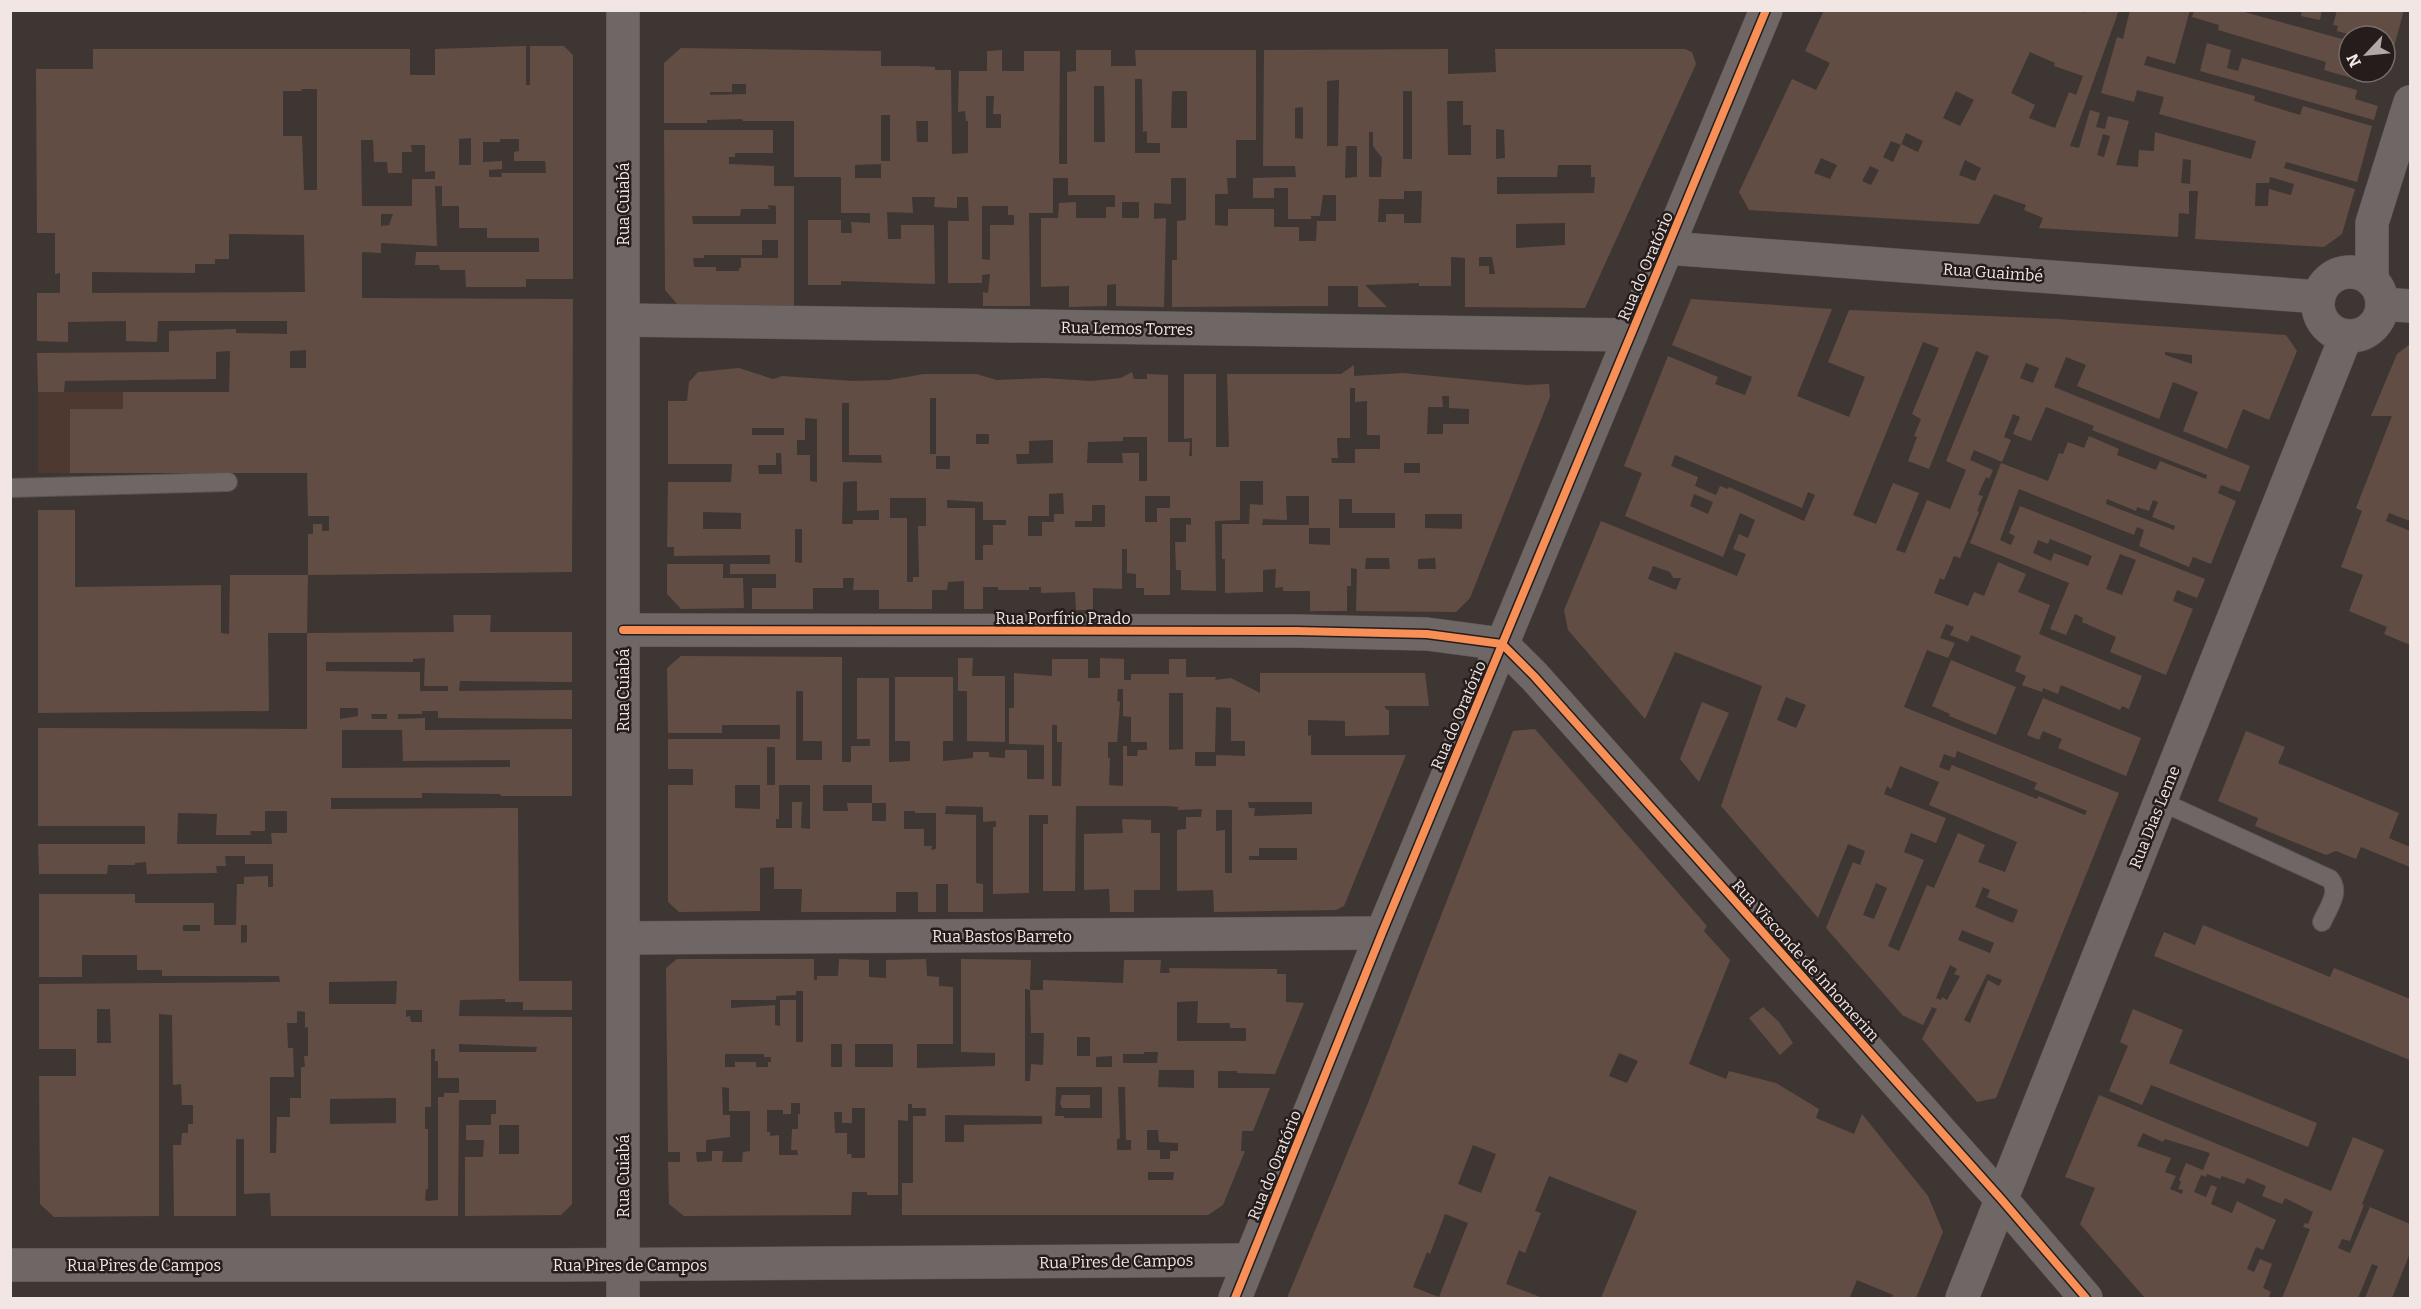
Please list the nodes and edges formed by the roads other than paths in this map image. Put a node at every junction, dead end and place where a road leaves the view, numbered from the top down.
1 (623, 10) edge
2 (1766, 10) edge
3 (2410, 102) edge
4 (2372, 223) junction
5 (1667, 248) junction
6 (2327, 286) junction
7 (2388, 297) edge
8 (623, 320) junction
9 (1630, 335) junction
10 (2346, 336) junction
11 (228, 482) dead end
12 (10, 488) edge
13 (623, 630) junction
14 (1502, 644) junction
15 (2160, 801) junction
16 (2322, 922) dead end
17 (1382, 933) junction
18 (623, 939) junction
19 (2002, 1200) junction
20 (1250, 1260) junction
21 (10, 1265) edge
22 (623, 1265) junction
23 (623, 1299) edge
24 (1235, 1299) edge
25 (1962, 1299) edge
26 (2086, 1299) edge

1 - 8 street, Rua Cuiabá
2 - 5 street, Rua do Oratório
3 - 4 street
4 - 6 street
4 - 7 street
5 - 6 street, Rua Guaimbé
5 - 9 street, Rua do Oratório
6 - 7 street
6 - 10 street
7 - 10 street
8 - 9 street, Rua Lemos Torres
8 - 13 street, Rua Cuiabá
9 - 14 street, Rua do Oratório
10 - 15 street, Rua Dias Leme
11 - 12 lane
13 - 14 street, Rua Porfírio Prado
13 - 18 street, Rua Cuiabá
14 - 17 street, Rua do Oratório
14 - 19 street, Rua Visconde de Inhomerim
15 - 16 lane
15 - 19 street, Rua Dias Leme
17 - 18 street, Rua Bastos Barreto
17 - 20 street, Rua do Oratório
18 - 22 street, Rua Cuiabá
19 - 25 street, Rua Dias Leme
19 - 26 street, Rua Visconde de Inhomerim
20 - 22 street, Rua Pires de Campos
20 - 24 street, Rua do Oratório
21 - 22 street, Rua Pires de Campos
22 - 23 street, Rua Cuiabá

